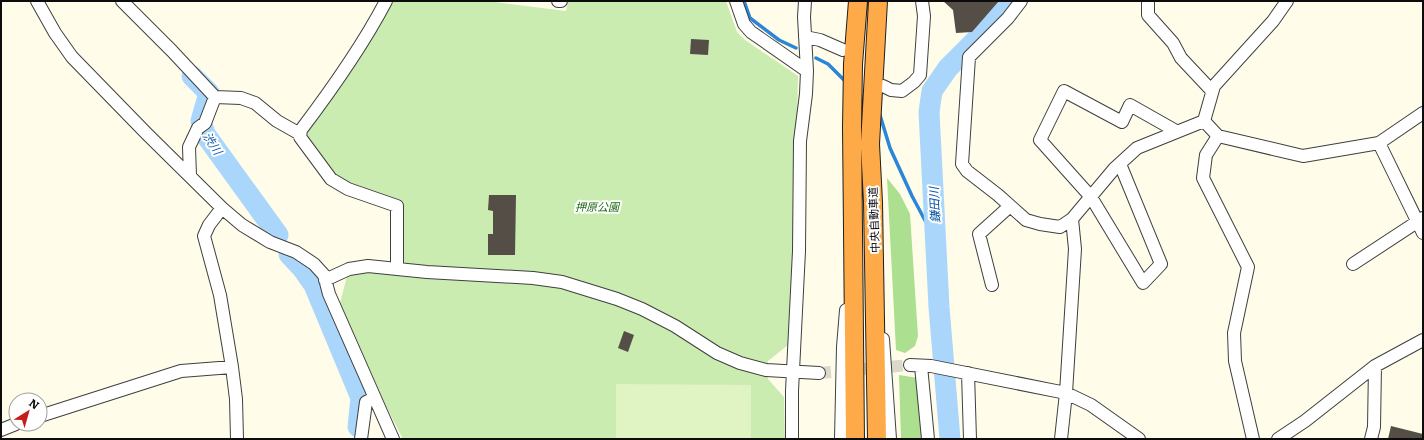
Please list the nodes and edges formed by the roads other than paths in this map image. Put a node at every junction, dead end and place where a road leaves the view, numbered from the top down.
1 (37, 1) edge
2 (122, 1) edge
3 (386, 1) edge
4 (736, 1) edge
5 (805, 1) edge
6 (858, 1) edge
7 (878, 1) edge
8 (922, 1) edge
9 (1021, 1) edge
10 (1148, 1) edge
11 (1287, 1) edge
12 (805, 37) junction
13 (848, 57) junction
14 (807, 71) junction
15 (878, 84) junction
16 (1212, 91) junction
17 (215, 97) junction
18 (1423, 113) edge
19 (1204, 121) junction
20 (1176, 132) junction
21 (300, 134) junction
22 (1218, 136) junction
23 (1379, 143) junction
24 (1120, 164) junction
25 (190, 176) junction
26 (1091, 197) junction
27 (873, 202) junction
28 (854, 203) junction
29 (1010, 206) junction
30 (222, 208) junction
31 (1072, 219) junction
32 (1420, 220) edge
33 (1423, 233) edge
34 (1353, 264) dead end
35 (397, 269) junction
36 (325, 280) junction
37 (992, 285) dead end
38 (1423, 340) edge
39 (1375, 366) junction
40 (232, 367) junction
41 (793, 372) junction
42 (965, 373) junction
43 (819, 374) tunnel mouth
44 (1066, 393) junction
45 (374, 398) junction
46 (48, 413) edge
47 (237, 439) edge
48 (361, 439) edge
49 (393, 439) edge
50 (792, 439) edge
51 (841, 439) edge
52 (855, 439) edge
53 (877, 439) edge
54 (890, 439) edge
55 (928, 439) edge
56 (970, 439) edge
57 (1061, 439) edge
58 (1139, 439) edge
59 (1253, 439) edge
60 (1278, 439) edge
61 (1371, 439) edge

1 - 25 street
2 - 17 street
3 - 21 street
4 - 14 street
5 - 12 street
6 - 13 highway, 中央自動車道
7 - 15 highway, 中央自動車道
8 - 15 street
9 - 29 street
10 - 16 street
11 - 16 street
12 - 13 street
12 - 14 street
13 - 28 highway, 中央自動車道
14 - 41 street
15 - 27 highway, 中央自動車道
16 - 19 street
17 - 21 street
17 - 25 street
18 - 23 street
19 - 20 street
19 - 22 street
20 - 24 street
20 - 26 street
21 - 35 street
22 - 23 street
22 - 59 street
23 - 32 street
24 - 26 street
24 - 26 street
25 - 30 street
26 - 31 street
27 - 53 highway, 中央自動車道
27 - 54 street
28 - 51 street
28 - 52 highway, 中央自動車道
29 - 31 street
29 - 37 street
30 - 36 street
30 - 40 street
31 - 44 street
32 - 33 street
32 - 34 street
35 - 36 street
35 - 41 street
36 - 45 street
38 - 39 street
39 - 60 street
39 - 61 street
40 - 46 street
40 - 47 street
41 - 43 street
41 - 50 street
42 - 44 street
42 - 55 street
42 - 56 street
44 - 57 street
44 - 58 street
45 - 48 street
45 - 49 street

